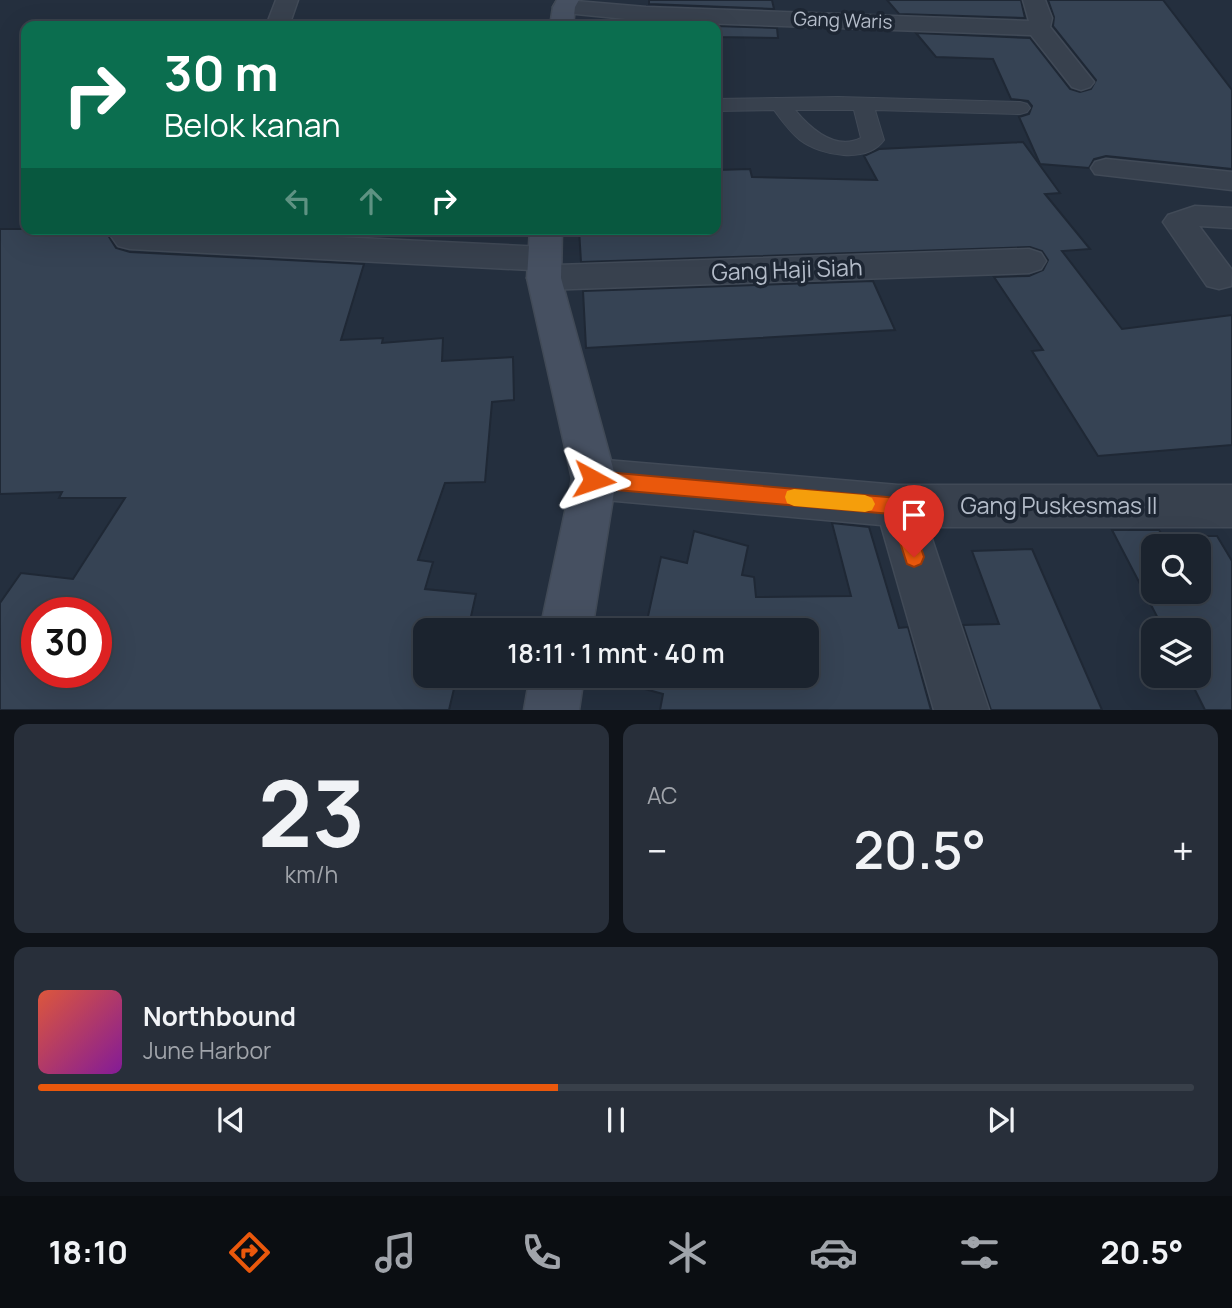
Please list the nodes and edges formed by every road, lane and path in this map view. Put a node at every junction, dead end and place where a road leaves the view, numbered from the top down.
1 (287, 0) edge
2 (1034, 0) edge
3 (565, 11) edge
4 (280, 21) edge
5 (1038, 28) junction
6 (1081, 82) dead end
7 (780, 104) junction
8 (863, 104) junction
9 (721, 105) edge
10 (1020, 107) dead end
11 (1106, 168) dead end
12 (1232, 181) edge
13 (1232, 218) edge
14 (127, 235) edge
15 (545, 255) edge
16 (1029, 261) dead end
17 (1219, 278) dead end
18 (594, 480) junction
19 (898, 506) junction
20 (1232, 506) edge
21 (568, 618) edge
22 (555, 688) edge
23 (551, 709) edge
24 (962, 709) edge

1 - 4 street
2 - 5 street
3 - 5 street, Gang Waris
5 - 6 street
7 - 8 lane
7 - 8 lane
7 - 9 lane
8 - 10 lane
11 - 12 street
13 - 17 street
14 - 15 street, Gang Haji Siah
15 - 16 street, Gang Haji Siah
15 - 18 street
18 - 19 street, Gang Puskesmas II
18 - 21 street
19 - 20 street, Gang Puskesmas II
19 - 24 street
22 - 23 street

